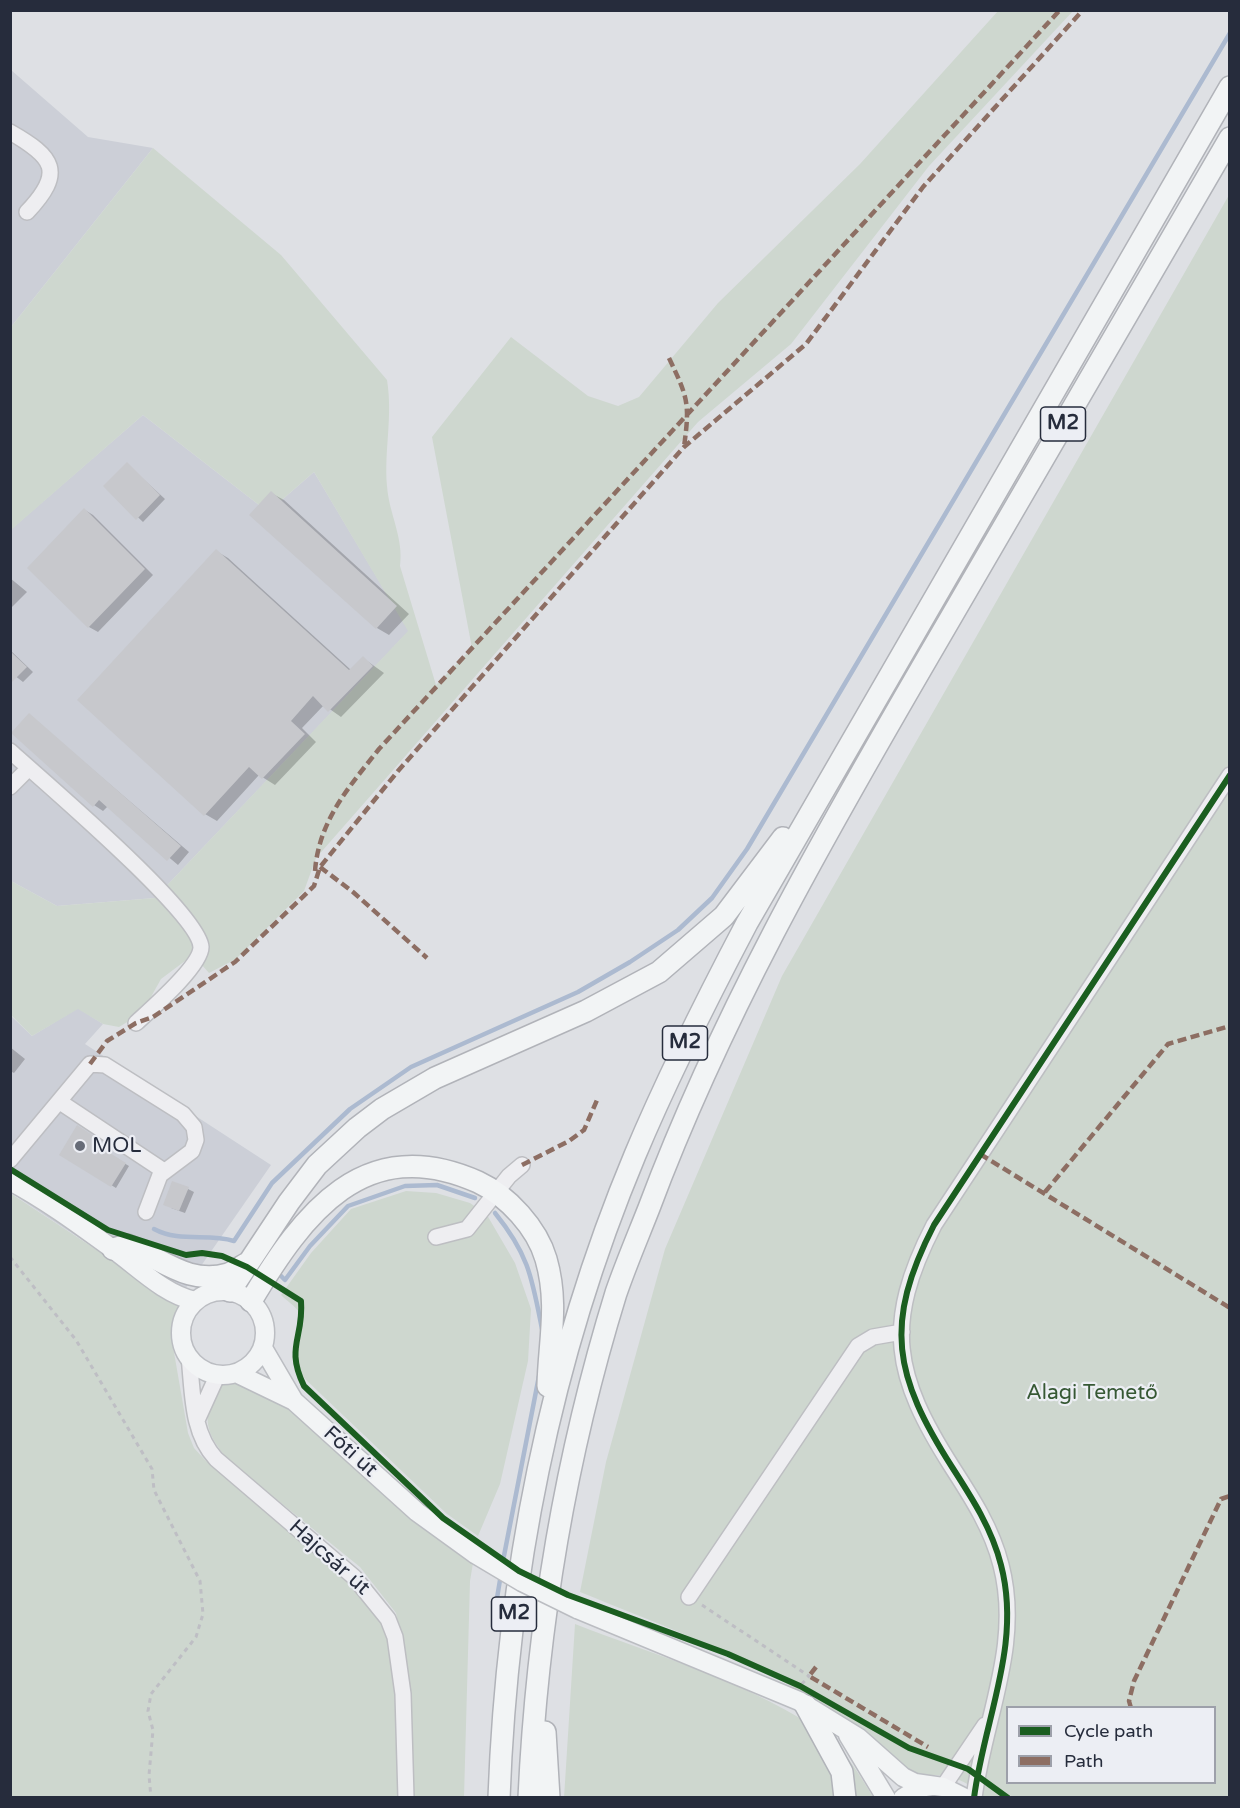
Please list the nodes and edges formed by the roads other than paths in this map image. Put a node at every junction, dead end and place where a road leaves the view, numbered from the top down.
1 (1230, 87) edge
2 (10, 132) edge
3 (1230, 138) edge
4 (27, 212) dead end
5 (10, 751) edge
6 (29, 768) junction
7 (1230, 775) edge
8 (10, 788) edge
9 (810, 809) junction
10 (136, 1023) dead end
11 (60, 1102) junction
12 (10, 1160) edge
13 (522, 1166) dead end
14 (164, 1171) junction
15 (13, 1185) edge
16 (495, 1193) junction
17 (146, 1212) dead end
18 (436, 1237) dead end
19 (114, 1249) junction
20 (249, 1263) junction
21 (230, 1291) junction
22 (251, 1301) junction
23 (190, 1308) junction
24 (902, 1332) junction
25 (263, 1348) junction
26 (189, 1357) junction
27 (236, 1373) junction
28 (218, 1374) junction
29 (294, 1401) junction
30 (197, 1420) junction
31 (547, 1432) junction
32 (689, 1596) road end
33 (537, 1672) junction
34 (805, 1695) junction
35 (990, 1718) junction
36 (843, 1728) junction
37 (937, 1786) junction
38 (406, 1797) edge
39 (500, 1797) edge
40 (530, 1797) edge
41 (549, 1797) edge
42 (845, 1797) edge
43 (885, 1797) edge
44 (903, 1797) edge
45 (964, 1797) edge
46 (974, 1797) edge

1 - 9 highway, M2
2 - 4 street
3 - 33 highway, M2
5 - 6 street
6 - 8 street
6 - 10 street
7 - 24 street
9 - 20 highway
9 - 31 highway, M2
11 - 12 street
11 - 14 street
11 - 14 street
13 - 16 street
14 - 17 street
15 - 19 main road
16 - 18 street
16 - 22 highway
16 - 31 highway
19 - 20 highway
19 - 23 main road
20 - 21 highway
21 - 22 main road
21 - 23 main road
22 - 25 main road
23 - 26 main road
24 - 32 street
24 - 35 street
25 - 27 main road
25 - 29 main road, Fóti út
26 - 28 main road
26 - 30 street, Hajcsár út
27 - 28 main road
27 - 29 main road
28 - 30 street
29 - 34 main road, Fóti út, bridge
30 - 38 street, Hajcsár út
31 - 39 highway, M2
33 - 40 highway, M2
33 - 41 highway
34 - 36 main road, Fóti út
34 - 42 highway
35 - 37 street
35 - 46 street
36 - 37 main road, Fóti út
36 - 43 main road
37 - 44 main road
37 - 45 main road, Fóti út

